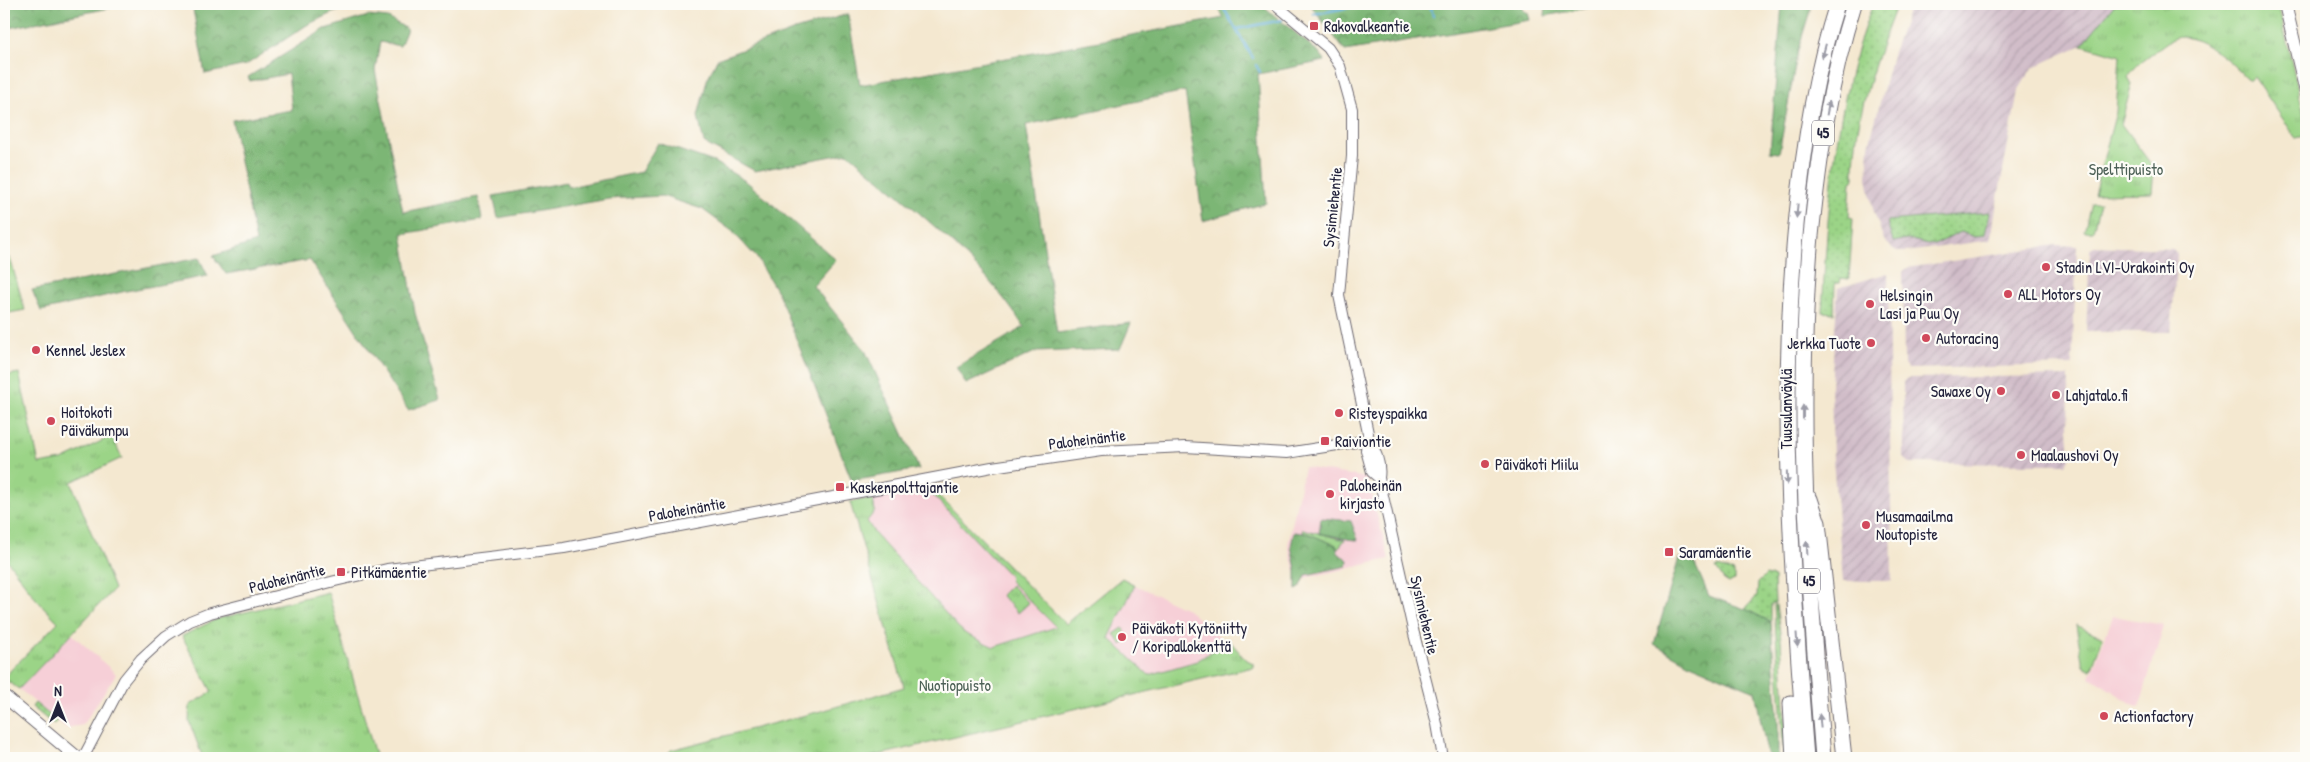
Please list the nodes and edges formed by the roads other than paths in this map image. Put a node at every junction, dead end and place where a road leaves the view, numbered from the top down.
1 (1275, 4) edge
2 (1837, 4) edge
3 (1854, 4) edge
4 (1864, 4) edge
5 (2285, 4) edge
6 (1834, 76) junction
7 (2306, 92) edge
8 (1369, 440) junction
9 (1804, 478) junction
10 (1799, 674) junction
11 (4, 696) edge
12 (78, 758) edge
13 (84, 758) edge
14 (1443, 758) edge
15 (1794, 758) edge
16 (1806, 758) edge
17 (1823, 758) edge
18 (1844, 758) edge

1 - 8 street, Sysimiehentie
2 -> 10 highway, Tuusulanväylä / 45
3 - 6 highway, Tuusulanväylä / 45
4 - 6 highway
5 - 7 main road
9 -> 6 highway, Tuusulanväylä / 45
8 - 13 street, Paloheinäntie
8 - 14 street, Sysimiehentie
17 -> 9 highway, Tuusulanväylä / 45
9 - 18 highway
10 - 15 highway
10 - 16 highway, Tuusulanväylä / 45
11 - 12 main road

